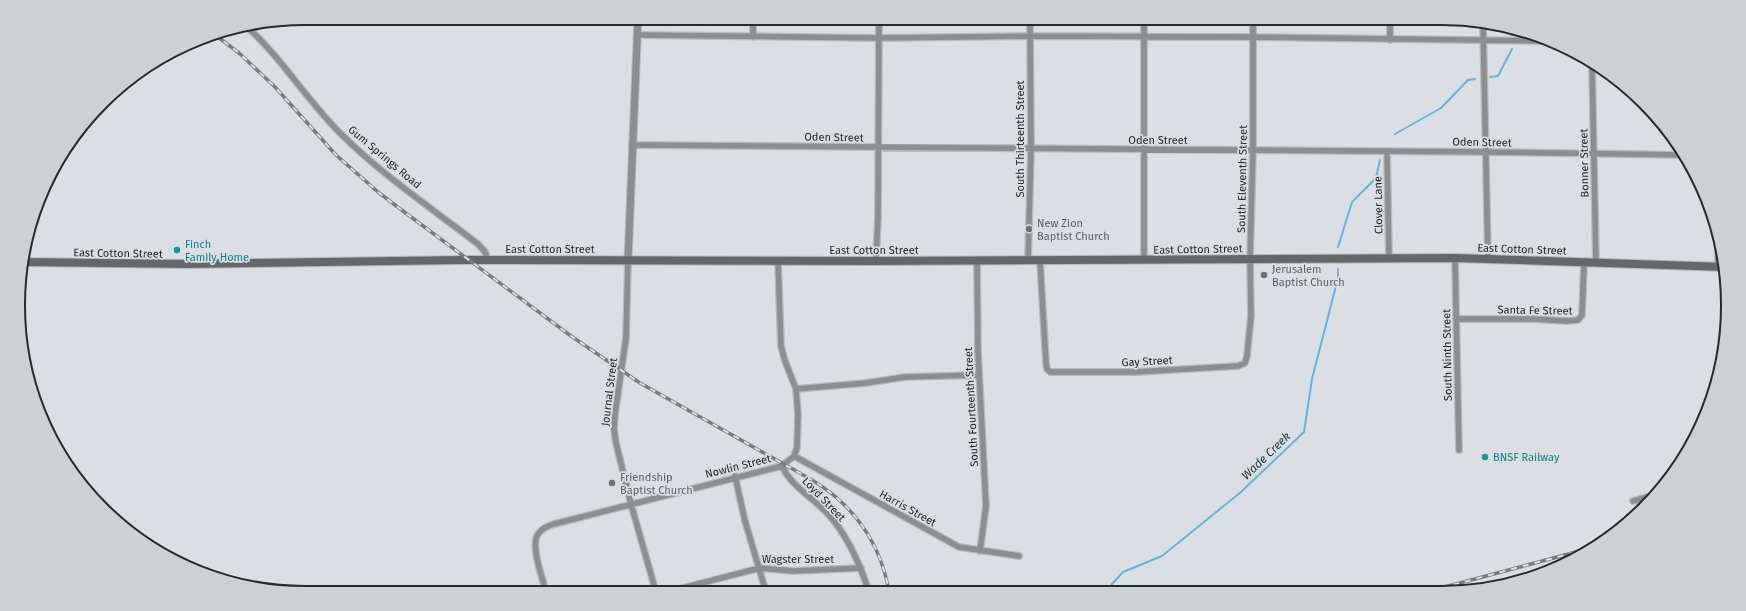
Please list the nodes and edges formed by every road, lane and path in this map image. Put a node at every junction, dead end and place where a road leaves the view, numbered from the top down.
1 (638, 25) edge
2 (753, 25) edge
3 (879, 25) edge
4 (1030, 25) edge
5 (1144, 25) edge
6 (1254, 25) edge
7 (1390, 25) edge
8 (1483, 28) edge
9 (250, 30) edge
10 (637, 34) junction
11 (1030, 36) junction
12 (753, 37) junction
13 (1144, 37) junction
14 (1253, 37) junction
15 (879, 38) junction
16 (1390, 40) junction
17 (1482, 41) junction
18 (1534, 41) edge
19 (1592, 70) edge
20 (632, 145) junction
21 (879, 148) junction
22 (1031, 149) junction
23 (1143, 150) junction
24 (1253, 150) junction
25 (1387, 151) junction
26 (1485, 152) junction
27 (1594, 154) junction
28 (1677, 155) edge
29 (1455, 258) junction
30 (1250, 259) junction
31 (1389, 259) junction
32 (1488, 259) junction
33 (488, 260) junction
34 (628, 260) junction
35 (1144, 260) junction
36 (778, 261) junction
37 (876, 261) junction
38 (977, 261) junction
39 (1028, 261) junction
40 (1040, 261) junction
41 (28, 262) edge
42 (1584, 262) junction
43 (1596, 263) junction
44 (1719, 267) edge
45 (1456, 319) junction
46 (1245, 363) joint
47 (979, 375) junction
48 (796, 389) junction
49 (1459, 450) dead end
50 (794, 456) junction
51 (782, 466) junction
52 (735, 476) junction
53 (1644, 498) edge
54 (1633, 501) dead end
55 (631, 504) junction
56 (980, 551) junction
57 (1019, 556) dead end
58 (760, 568) junction
59 (860, 568) junction
60 (545, 586) edge
61 (654, 586) edge
62 (690, 586) edge
63 (764, 586) edge
64 (867, 586) edge

1 - 10 street
2 - 12 street
3 - 15 street
4 - 11 street, South Thirteenth Street
5 - 13 street
6 - 14 street, South Eleventh Street
7 - 16 street
8 - 17 street
9 - 33 street, Gum Springs Road
10 - 12 street
10 - 20 street
11 - 13 street
11 - 15 street
11 - 22 street, South Thirteenth Street
12 - 15 street
13 - 14 street
13 - 23 street
14 - 16 street
14 - 24 street, South Eleventh Street
15 - 21 street
16 - 17 street
17 - 18 street
17 - 26 street
19 - 27 street, Bonner Street
20 - 21 street, Oden Street
20 - 34 street
21 - 22 street, Oden Street
21 - 37 street
22 - 23 street, Oden Street
22 - 39 street, South Thirteenth Street
23 - 24 street, Oden Street
23 - 35 street
24 - 25 street, Oden Street
24 - 30 street, South Eleventh Street
25 - 26 street, Oden Street
25 - 31 street, Clover Lane
26 - 27 street, Oden Street
26 - 32 street
27 - 28 street, Oden Street
27 - 43 street, Bonner Street
29 - 31 main road, East Cotton Street
29 - 32 main road, East Cotton Street
29 - 45 street, South Ninth Street
30 - 31 main road, East Cotton Street
30 - 35 main road, East Cotton Street
30 - 46 street, South Eleventh Street
32 - 42 main road, East Cotton Street
33 - 34 main road, East Cotton Street
33 - 41 main road, East Cotton Street
34 - 36 main road, East Cotton Street
34 - 55 street, Journal Street
35 - 40 main road, East Cotton Street
36 - 37 main road, East Cotton Street
36 - 48 street
37 - 38 main road, East Cotton Street
38 - 39 main road, East Cotton Street
38 - 47 street, South Fourteenth Street
39 - 40 main road, East Cotton Street
40 - 46 street, Gay Street
42 - 43 main road, East Cotton Street
42 - 45 street, Santa Fe Street
43 - 44 main road, East Cotton Street
45 - 49 street, South Ninth Street
47 - 48 street
47 - 56 street, South Fourteenth Street
48 - 50 street
50 - 51 street
50 - 56 street, Harris Street
51 - 52 street, Nowlin Street
51 - 59 street, Loyd Street
52 - 55 street, Nowlin Street
52 - 58 street
53 - 54 street
55 - 60 street, Nowlin Street
55 - 61 street, Journal Street
56 - 57 street, Harris Street
58 - 59 street, Wagster Street
58 - 62 street, Wagster Street
58 - 63 street
59 - 64 street, Loyd Street

